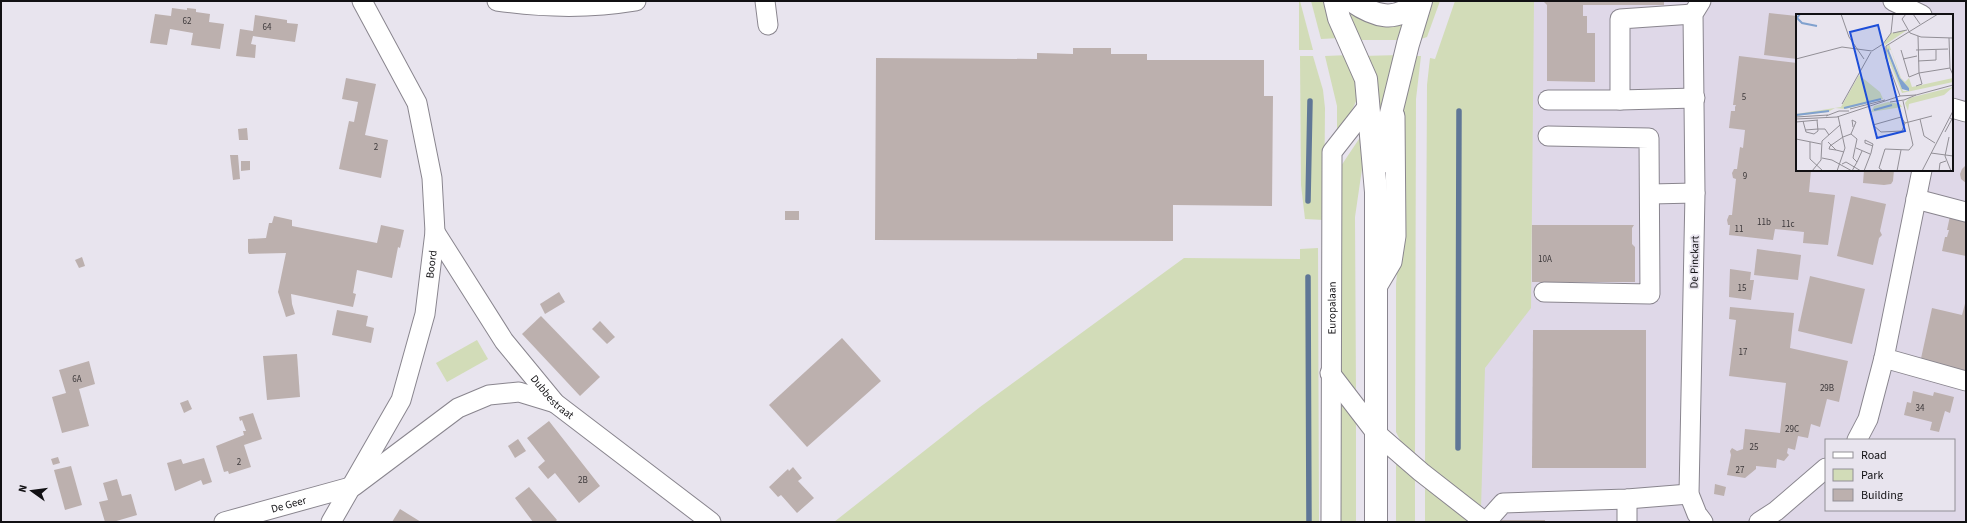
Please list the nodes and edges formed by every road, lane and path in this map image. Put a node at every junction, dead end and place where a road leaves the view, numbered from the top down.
1 (362, 1) edge
2 (497, 1) edge
3 (636, 1) edge
4 (765, 1) edge
5 (1335, 1) edge
6 (1352, 1) edge
7 (1417, 1) edge
8 (1421, 1) edge
9 (1893, 1) edge
10 (1697, 8) edge
11 (1920, 14) edge
12 (768, 25) dead end
13 (1695, 98) junction
14 (1548, 100) dead end
15 (1620, 100) junction
16 (1394, 104) junction
17 (1368, 106) junction
18 (1953, 108) edge
19 (1966, 112) edge
20 (1548, 136) dead end
21 (1922, 171) edge
22 (1376, 192) junction
23 (1695, 193) junction
24 (1651, 194) junction
25 (1916, 199) junction
26 (1966, 212) edge
27 (435, 232) junction
28 (1376, 289) junction
29 (1544, 292) dead end
30 (1884, 358) junction
31 (1330, 373) junction
32 (1966, 380) edge
33 (555, 403) junction
34 (1376, 433) junction
35 (1858, 439) edge
36 (1825, 469) edge
37 (354, 486) junction
38 (1690, 494) junction
39 (1627, 498) junction
40 (224, 522) edge
41 (331, 522) edge
42 (712, 522) edge
43 (1331, 522) edge
44 (1376, 522) edge
45 (1486, 522) edge
46 (1627, 522) edge
47 (1703, 522) edge
48 (1759, 522) edge

1 - 27 street, Boord
2 - 3 street
4 - 12 street
5 - 17 main road
6 - 7 main road
8 - 16 main road
9 - 11 street
10 - 13 street, De Pinckart
10 - 15 street
13 - 15 street
13 - 23 street, De Pinckart
14 - 15 street
16 - 22 main road
16 - 28 street
17 - 22 main road
17 - 31 street, Europalaan
18 - 19 street
20 - 24 street
21 - 25 street
22 - 28 main road
23 - 24 street
23 - 38 street, De Pinckart
24 - 29 street
25 - 26 street
25 - 30 street
27 - 33 street, Dubbestraat
27 - 37 street, Boord
28 - 34 main road
30 - 32 street
30 - 35 street
31 - 34 street
31 - 43 street, Europalaan
33 - 37 street
33 - 42 street, Dubbestraat
34 - 44 main road
34 - 45 street
36 - 48 street
37 - 40 street, De Geer
37 - 41 street, Boord
38 - 39 street
38 - 47 street, De Pinckart
39 - 45 street
39 - 46 street

